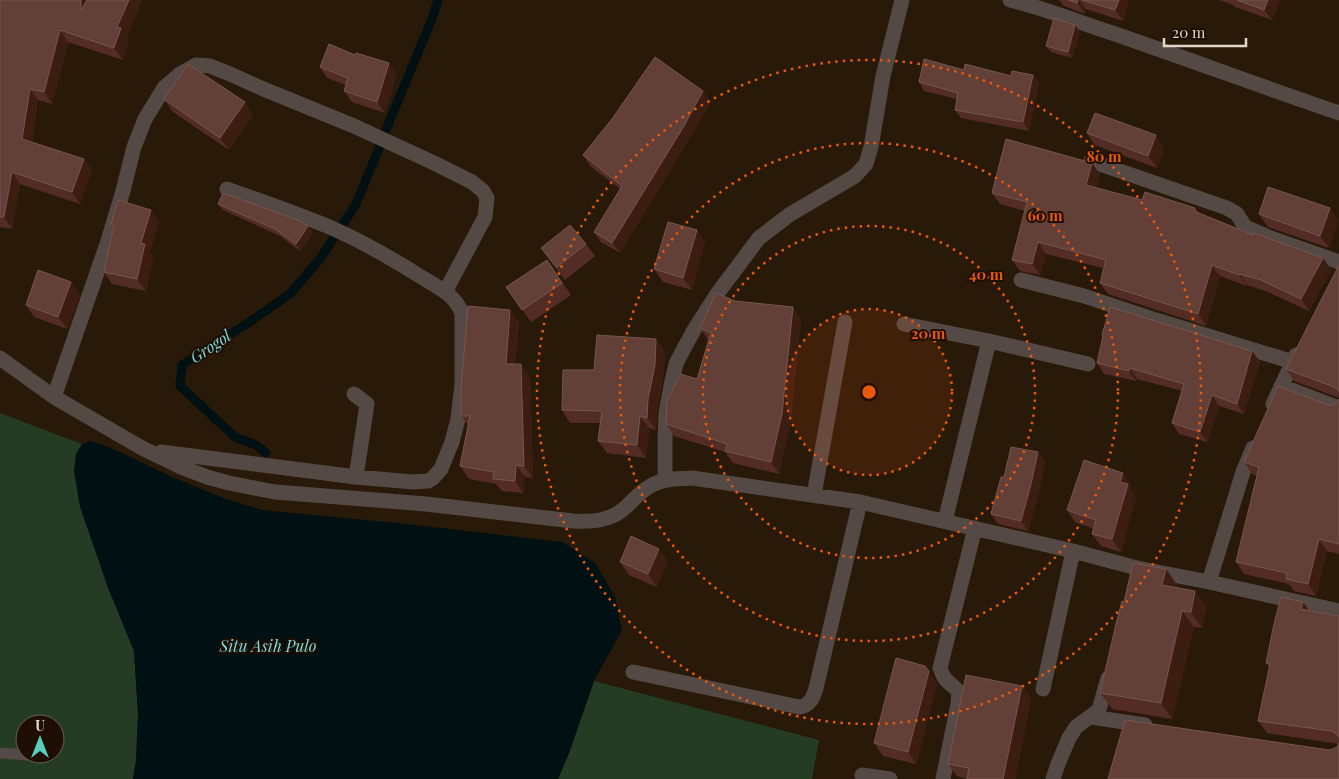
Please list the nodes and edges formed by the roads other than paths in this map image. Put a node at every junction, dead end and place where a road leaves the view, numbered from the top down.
1 (902, 0) edge
2 (1010, 0) edge
3 (1339, 113) edge
4 (1091, 161) edge
5 (227, 189) dead end
6 (1339, 262) edge
7 (1021, 280) dead end
8 (445, 292) junction
9 (845, 322) dead end
10 (904, 324) dead end
11 (990, 341) junction
12 (1302, 344) edge
13 (0, 358) edge
14 (1293, 362) junction
15 (1088, 364) dead end
16 (1281, 386) junction
17 (354, 394) dead end
18 (54, 397) junction
19 (1339, 408) edge
20 (1267, 415) edge
21 (1260, 431) edge
22 (142, 448) junction
23 (356, 477) junction
24 (666, 480) junction
25 (814, 495) junction
26 (860, 502) junction
27 (945, 521) junction
28 (975, 528) junction
29 (1072, 551) junction
30 (1137, 568) junction
31 (1209, 582) junction
32 (1133, 584) edge
33 (1339, 610) edge
34 (1113, 660) edge
35 (633, 672) dead end
36 (1043, 689) dead end
37 (1091, 717) junction
38 (1159, 727) edge
39 (0, 752) edge
40 (15, 754) edge
41 (862, 775) dead end
42 (890, 779) edge
43 (943, 779) edge
44 (1053, 779) edge

1 - 24 street
2 - 3 street
4 - 6 street
5 - 8 street
7 - 14 street
8 - 18 street
8 - 23 street
9 - 25 street
10 - 11 street
11 - 15 street
11 - 27 street
12 - 14 street
13 - 18 street
14 - 16 street
16 - 19 street
16 - 20 street
17 - 23 street
18 - 22 street
21 - 31 street
22 - 23 street
22 - 24 street
24 - 25 street
25 - 26 street
26 - 27 street
26 - 35 street
27 - 28 street
28 - 29 street
28 - 43 street
29 - 30 street
29 - 36 street
30 - 31 street
30 - 32 street
31 - 33 street
34 - 37 street
37 - 38 street
37 - 44 street
39 - 40 lane
41 - 42 street

